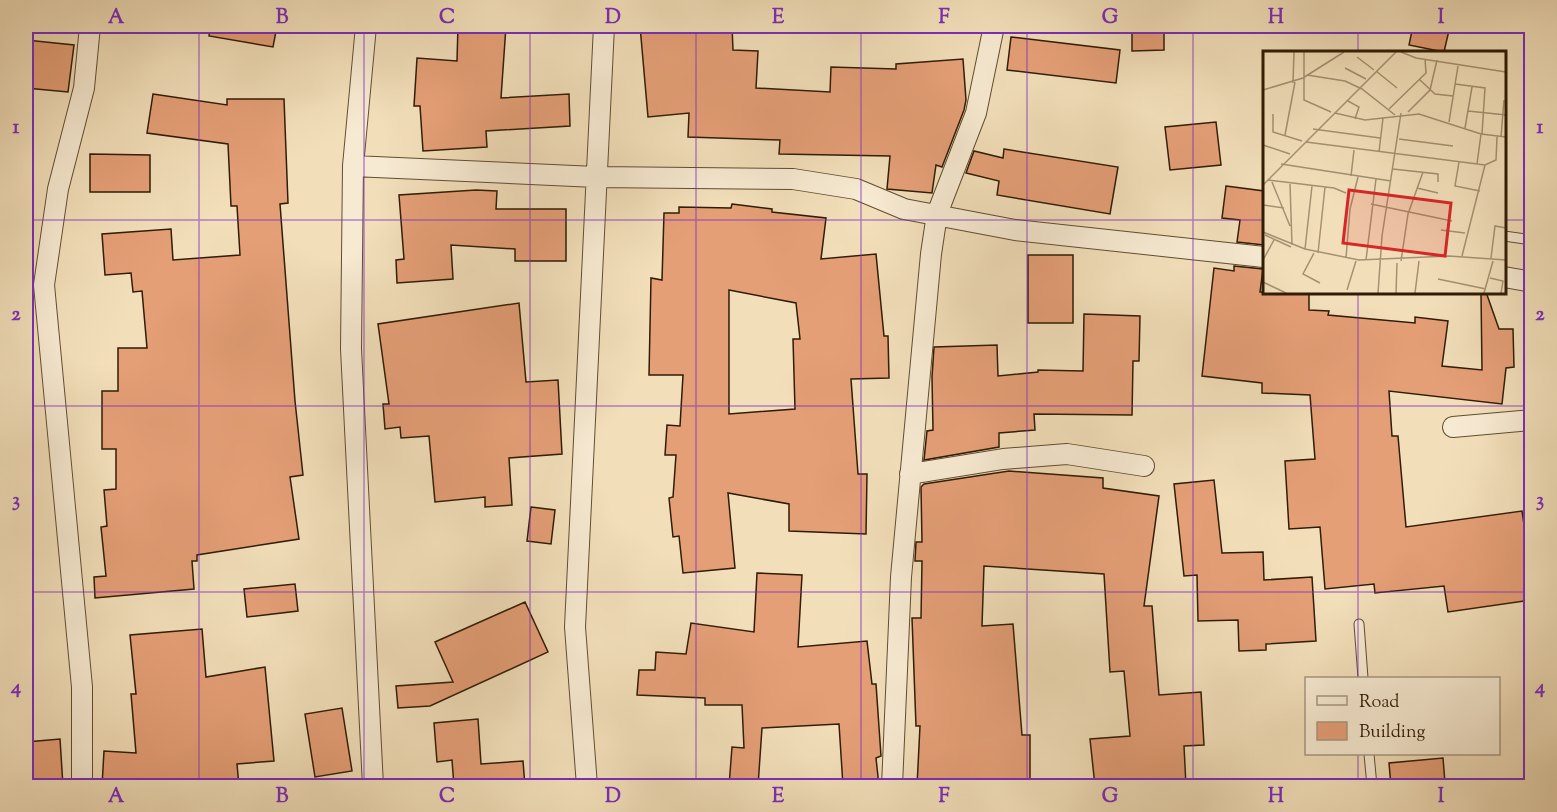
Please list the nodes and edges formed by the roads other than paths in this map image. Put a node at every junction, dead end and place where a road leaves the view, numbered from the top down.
1 (90, 26) edge
2 (366, 26) edge
3 (604, 26) edge
4 (994, 26) edge
5 (352, 166) junction
6 (596, 177) junction
7 (937, 214) junction
8 (1506, 236) edge
9 (1532, 240) edge
10 (1263, 257) edge
11 (1506, 277) edge
12 (1532, 282) edge
13 (1532, 420) edge
14 (1453, 427) dead end
15 (1144, 466) dead end
16 (910, 474) junction
17 (1359, 624) dead end
18 (1363, 677) edge
19 (1369, 755) edge
20 (82, 786) edge
21 (373, 786) edge
22 (587, 786) edge
23 (892, 786) edge
24 (1372, 786) edge

1 - 20 street
2 - 5 street
3 - 6 street
4 - 7 street
5 - 6 street
5 - 21 street
6 - 7 street
6 - 22 street
7 - 10 street
7 - 16 street
8 - 9 lane
11 - 12 street
13 - 14 street
15 - 16 street
16 - 23 street
17 - 18 lane
19 - 24 lane

